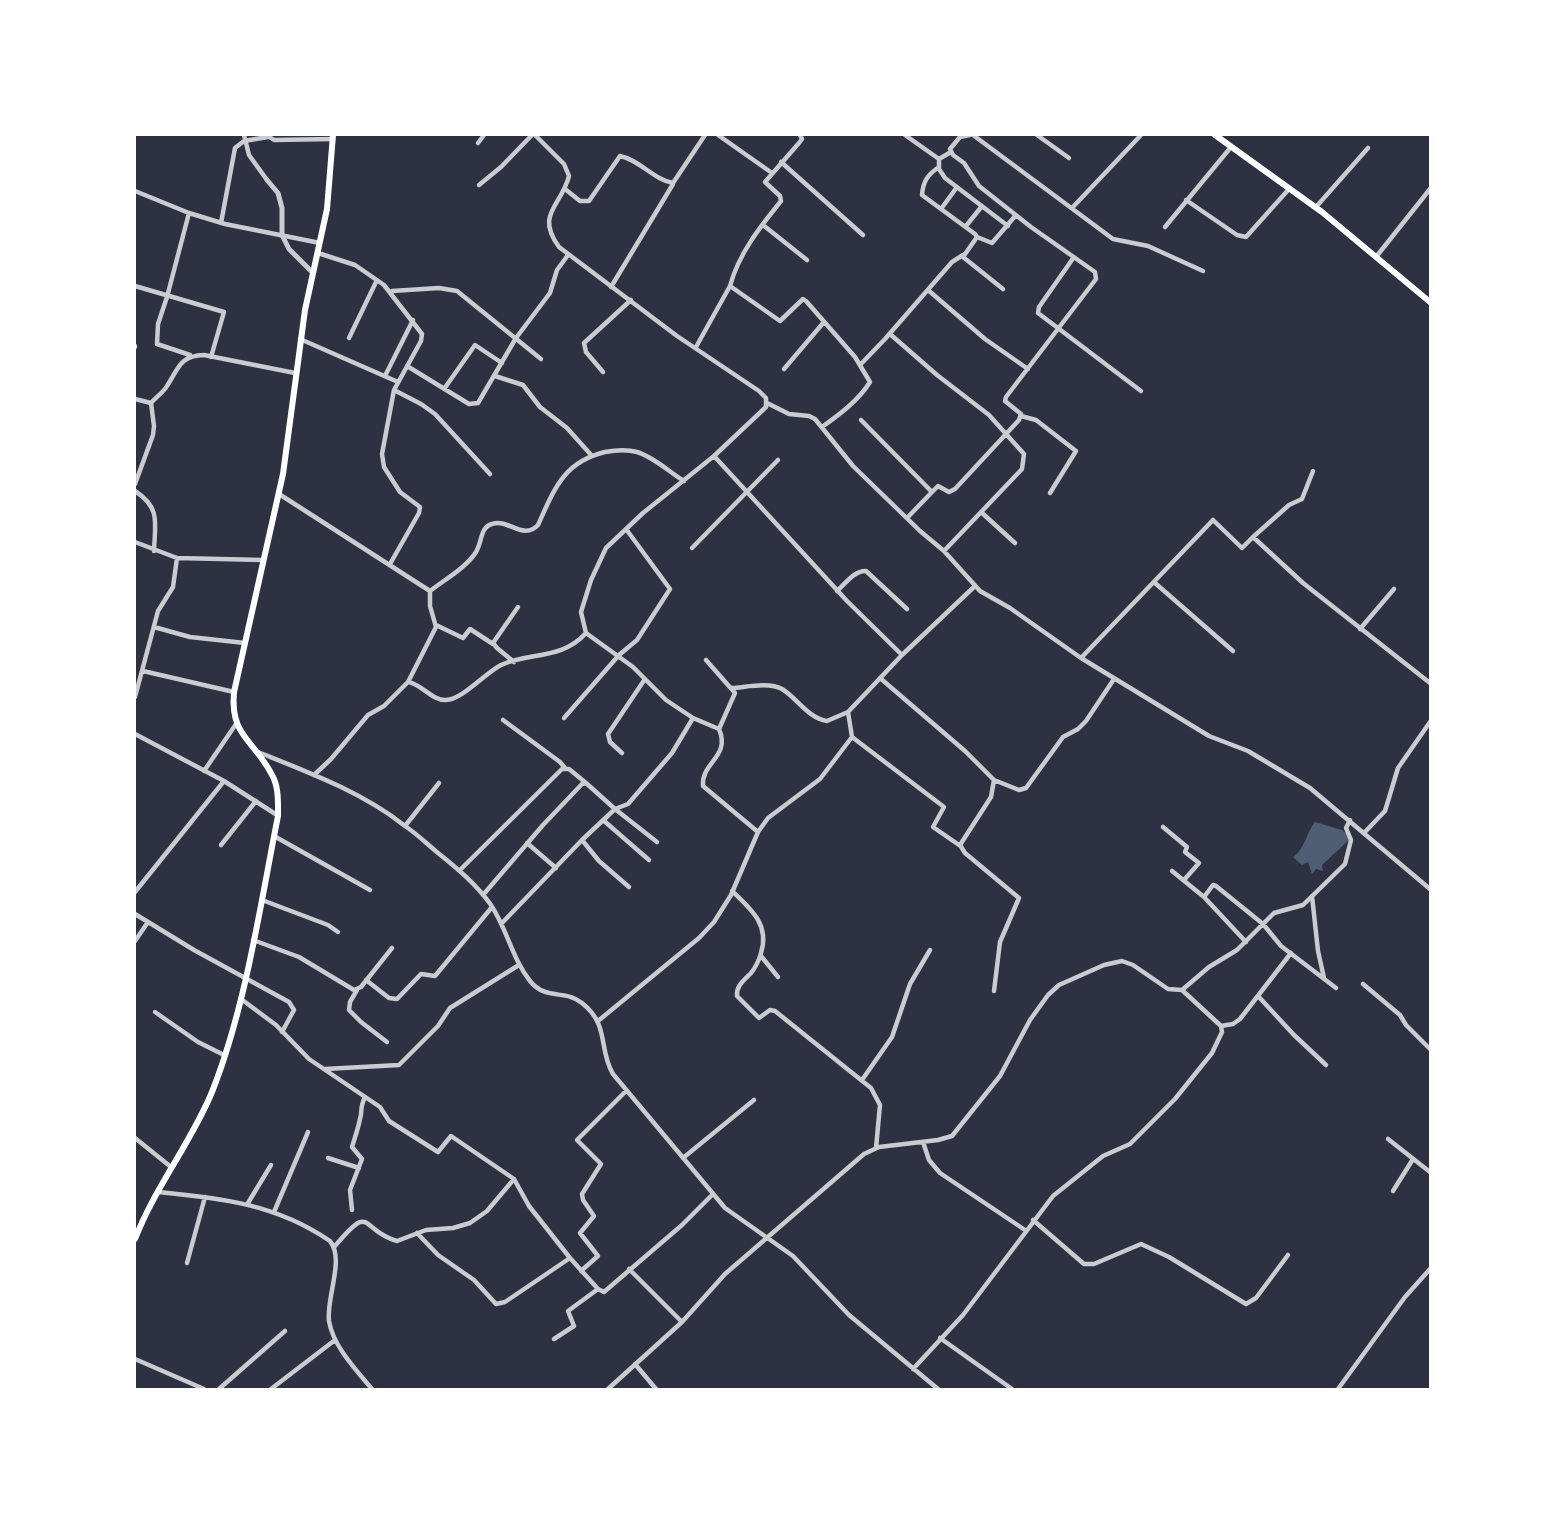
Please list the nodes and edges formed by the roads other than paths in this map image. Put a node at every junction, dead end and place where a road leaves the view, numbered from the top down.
1 (244, 135) edge
2 (484, 135) edge
3 (536, 135) edge
4 (705, 135) edge
5 (718, 135) edge
6 (800, 135) edge
7 (905, 135) edge
8 (971, 135) edge
9 (1037, 135) edge
10 (1141, 135) edge
11 (1215, 135) edge
12 (268, 136) edge
13 (333, 137) edge
14 (478, 143) dead end
15 (1232, 146) junction
16 (1368, 148) dead end
17 (951, 152) junction
18 (939, 159) junction
19 (1069, 159) dead end
20 (781, 162) junction
21 (939, 167) junction
22 (772, 173) junction
23 (267, 180) joint
24 (673, 183) junction
25 (479, 185) dead end
26 (957, 187) junction
27 (1290, 187) junction
28 (565, 189) junction
29 (1430, 189) edge
30 (135, 191) edge
31 (1186, 200) junction
32 (982, 206) junction
33 (1316, 207) junction
34 (1072, 208) junction
35 (941, 209) junction
36 (190, 213) junction
37 (1016, 215) junction
38 (222, 223) junction
39 (762, 225) junction
40 (966, 226) junction
41 (1008, 226) junction
42 (1165, 227) dead end
43 (282, 235) junction
44 (863, 235) dead end
45 (977, 237) junction
46 (320, 243) junction
47 (318, 253) junction
48 (568, 255) junction
49 (963, 255) junction
50 (1074, 257) junction
51 (1375, 258) junction
52 (807, 260) dead end
53 (1203, 271) dead end
54 (313, 273) junction
55 (377, 280) junction
56 (135, 286) edge
57 (730, 286) junction
58 (611, 287) junction
59 (1003, 289) dead end
60 (928, 290) junction
61 (391, 291) junction
62 (167, 297) junction
63 (631, 300) junction
64 (1430, 302) edge
65 (413, 320) junction
66 (824, 322) junction
67 (1057, 330) junction
68 (890, 334) junction
69 (348, 338) dead end
70 (516, 338) junction
71 (300, 339) junction
72 (696, 347) junction
73 (191, 356) junction
74 (211, 357) junction
75 (541, 359) dead end
76 (502, 363) junction
77 (860, 365) junction
78 (407, 366) junction
79 (785, 369) dead end
80 (1028, 369) junction
81 (603, 372) dead end
82 (295, 373) junction
83 (385, 376) junction
84 (495, 376) junction
85 (398, 382) junction
86 (444, 389) junction
87 (394, 390) junction
88 (1141, 391) dead end
89 (135, 398) edge
90 (151, 403) junction
91 (767, 403) junction
92 (1021, 416) junction
93 (861, 420) dead end
94 (822, 426) junction
95 (1007, 434) junction
96 (592, 456) junction
97 (714, 456) junction
98 (778, 460) dead end
99 (1312, 471) dead end
100 (137, 472) edge
101 (490, 474) dead end
102 (684, 481) junction
103 (135, 484) edge
104 (135, 491) edge
105 (747, 492) junction
106 (932, 492) junction
107 (1050, 493) dead end
108 (279, 494) junction
109 (981, 512) junction
110 (907, 518) junction
111 (626, 529) junction
112 (1253, 537) junction
113 (135, 542) edge
114 (1015, 543) dead end
115 (692, 548) dead end
116 (154, 551) junction
117 (944, 551) junction
118 (177, 558) junction
119 (264, 560) junction
120 (390, 564) junction
121 (1155, 583) junction
122 (975, 586) junction
123 (1394, 589) dead end
124 (430, 591) junction
125 (837, 591) junction
126 (518, 607) dead end
127 (907, 609) dead end
128 (435, 625) junction
129 (154, 627) junction
130 (1360, 629) junction
131 (586, 633) junction
132 (245, 643) junction
133 (494, 645) junction
134 (1233, 651) dead end
135 (619, 655) junction
136 (902, 655) junction
137 (1081, 659) junction
138 (706, 660) dead end
139 (514, 662) junction
140 (143, 671) junction
141 (880, 678) junction
142 (645, 679) junction
143 (1114, 679) junction
144 (408, 682) junction
145 (1430, 683) edge
146 (732, 688) junction
147 (233, 692) junction
148 (135, 697) edge
149 (848, 712) junction
150 (564, 718) dead end
151 (693, 718) junction
152 (503, 720) dead end
153 (1430, 722) edge
154 (236, 724) junction
155 (719, 729) junction
156 (135, 734) edge
157 (852, 737) junction
158 (254, 750) junction
159 (622, 754) dead end
160 (565, 768) junction
161 (204, 771) junction
162 (314, 775) junction
163 (995, 780) junction
164 (224, 781) junction
165 (439, 783) dead end
166 (586, 783) junction
167 (256, 802) junction
168 (615, 809) junction
169 (278, 816) junction
170 (603, 820) junction
171 (1350, 820) junction
172 (405, 826) junction
173 (1163, 827) dead end
174 (758, 832) junction
175 (1364, 833) junction
176 (274, 836) junction
177 (582, 840) junction
178 (657, 842) dead end
179 (527, 843) junction
180 (221, 845) dead end
181 (960, 845) junction
182 (649, 860) dead end
183 (556, 868) junction
184 (460, 870) junction
185 (1172, 871) dead end
186 (1184, 880) junction
187 (629, 887) dead end
188 (1430, 889) edge
189 (370, 890) dead end
190 (732, 891) junction
191 (135, 892) edge
192 (483, 895) junction
193 (1312, 896) junction
194 (1204, 897) junction
195 (261, 900) junction
196 (492, 906) junction
197 (135, 915) edge
198 (148, 922) junction
199 (501, 923) junction
200 (1263, 924) junction
201 (338, 932) dead end
202 (252, 940) junction
203 (135, 941) edge
204 (1246, 942) junction
205 (391, 948) dead end
206 (930, 950) dead end
207 (1291, 953) junction
208 (760, 955) junction
209 (519, 965) junction
210 (244, 976) junction
211 (778, 977) dead end
212 (1324, 979) junction
213 (366, 980) junction
214 (1363, 984) dead end
215 (1336, 988) dead end
216 (358, 989) junction
217 (1182, 990) junction
218 (994, 991) dead end
219 (1258, 996) junction
220 (240, 999) junction
221 (155, 1012) dead end
222 (598, 1021) junction
223 (1221, 1026) junction
224 (282, 1032) junction
225 (387, 1042) dead end
226 (1430, 1049) edge
227 (224, 1055) junction
228 (1326, 1065) dead end
229 (324, 1069) junction
230 (862, 1080) junction
231 (626, 1091) junction
232 (365, 1097) junction
233 (754, 1100) dead end
234 (308, 1132) dead end
235 (135, 1138) edge
236 (1388, 1139) dead end
237 (923, 1142) junction
238 (876, 1148) junction
239 (328, 1158) dead end
240 (683, 1158) junction
241 (1413, 1159) junction
242 (271, 1165) dead end
243 (171, 1167) junction
244 (359, 1168) junction
245 (1430, 1172) edge
246 (514, 1179) junction
247 (157, 1191) junction
248 (1393, 1191) dead end
249 (712, 1195) junction
250 (205, 1197) junction
251 (248, 1203) junction
252 (352, 1210) dead end
253 (274, 1212) junction
254 (1033, 1220) junction
255 (1025, 1230) junction
256 (417, 1233) junction
257 (766, 1238) junction
258 (135, 1239) edge
259 (335, 1246) junction
260 (1288, 1255) dead end
261 (570, 1258) junction
262 (187, 1263) dead end
263 (629, 1269) junction
264 (1430, 1269) edge
265 (582, 1271) junction
266 (598, 1289) junction
267 (682, 1322) junction
268 (285, 1331) dead end
269 (940, 1338) junction
270 (554, 1339) dead end
271 (335, 1340) junction
272 (135, 1359) edge
273 (635, 1364) junction
274 (913, 1369) junction
275 (204, 1389) edge
276 (219, 1389) edge
277 (271, 1389) edge
278 (372, 1389) edge
279 (607, 1389) edge
280 (656, 1389) edge
281 (938, 1389) edge
282 (1012, 1389) edge
283 (1338, 1389) edge

1 - 23 street
2 - 14 street
3 - 25 street
3 - 28 street
4 - 24 street
5 - 22 street
6 - 20 street
7 - 18 street
8 - 17 street
8 - 34 street
9 - 19 street
10 - 34 street
11 - 15 main road
12 - 13 street
12 - 38 street
13 - 46 main road
15 - 27 main road
15 - 31 street
16 - 33 street
17 - 18 street
17 - 37 street
18 - 21 street
20 - 22 street
20 - 44 street
21 - 26 street
21 - 35 street
22 - 39 street
23 - 43 street
24 - 28 street
24 - 58 street
26 - 32 street
26 - 35 street
27 - 31 street
27 - 33 main road
28 - 48 street
29 - 51 street
30 - 36 street
31 - 42 street
32 - 40 street
32 - 41 street
33 - 51 main road
34 - 53 street
35 - 40 street
36 - 38 street
36 - 62 street
37 - 41 street
37 - 50 street
38 - 43 street
39 - 52 street
39 - 57 street
40 - 45 street
41 - 45 street
43 - 46 street
43 - 54 street
45 - 49 street
46 - 47 main road
47 - 54 main road
47 - 55 street
48 - 58 street
48 - 70 street
49 - 59 street
49 - 60 street
50 - 67 street
50 - 67 street
51 - 64 main road
54 - 71 main road
55 - 61 street
55 - 69 street
56 - 62 street
57 - 66 street
57 - 72 street
58 - 63 street
60 - 68 street
60 - 80 street
61 - 65 street
61 - 70 street
62 - 73 street
62 - 74 street
63 - 72 street
63 - 81 street
65 - 78 street
65 - 83 street
66 - 77 street
66 - 79 street
67 - 80 street
67 - 88 street
68 - 77 street
68 - 95 street
70 - 75 street
70 - 76 street
71 - 82 main road
71 - 83 street
72 - 91 street
73 - 74 street
73 - 90 street
74 - 82 street
76 - 84 street
76 - 86 street
77 - 94 street
78 - 85 street
78 - 86 street
80 - 92 street
82 - 108 main road
83 - 85 street
84 - 86 street
84 - 96 street
85 - 87 street
87 - 101 street
87 - 120 street
89 - 90 street
90 - 100 street
91 - 94 street
91 - 97 street
92 - 95 street
92 - 107 street
93 - 106 street
94 - 110 street
95 - 106 street
95 - 109 street
96 - 102 street
96 - 124 street
97 - 102 street
97 - 105 street
98 - 105 street
99 - 112 street
100 - 103 street
102 - 111 street
104 - 116 street
105 - 115 street
105 - 125 street
106 - 110 street
108 - 119 main road
108 - 120 street
109 - 114 street
109 - 117 street
110 - 117 street
111 - 131 street
111 - 135 street
112 - 121 street
112 - 130 street
113 - 116 street
116 - 118 street
117 - 122 street
118 - 119 street
118 - 129 street
119 - 132 main road
120 - 124 street
121 - 134 street
121 - 137 street
122 - 136 street
122 - 137 street
123 - 130 street
124 - 128 street
125 - 127 street
125 - 136 street
126 - 133 street
128 - 133 street
128 - 144 street
129 - 132 street
129 - 140 street
130 - 145 street
131 - 135 street
131 - 139 street
132 - 147 main road
133 - 139 street
135 - 142 street
135 - 150 street
136 - 141 street
137 - 143 street
138 - 146 street
139 - 144 street
140 - 147 street
140 - 148 street
141 - 149 street
141 - 163 street
142 - 151 street
142 - 159 street
143 - 163 street
143 - 171 street
144 - 162 street
146 - 149 street
146 - 155 street
147 - 154 main road
149 - 157 street
151 - 155 street
151 - 168 street
152 - 160 street
153 - 175 street
154 - 158 main road
154 - 161 street
155 - 174 street
156 - 161 street
157 - 174 street
157 - 181 street
158 - 162 street
158 - 169 main road
160 - 166 street
160 - 184 street
161 - 164 street
162 - 172 street
163 - 181 street
164 - 167 street
164 - 191 street
165 - 172 street
166 - 168 street
166 - 179 street
167 - 169 street
167 - 180 street
168 - 170 street
168 - 178 street
169 - 176 main road
170 - 177 street
170 - 182 street
171 - 175 street
171 - 193 street
172 - 184 street
173 - 186 street
174 - 190 street
175 - 188 street
176 - 189 street
176 - 195 main road
177 - 183 street
177 - 187 street
179 - 183 street
179 - 192 street
181 - 218 street
183 - 199 street
184 - 192 street
185 - 186 street
186 - 194 street
190 - 208 street
190 - 222 street
192 - 196 street
193 - 200 street
193 - 212 street
194 - 200 street
194 - 204 street
195 - 201 street
195 - 202 main road
196 - 199 street
196 - 213 street
197 - 198 street
198 - 203 street
198 - 210 street
199 - 209 street
200 - 204 street
200 - 207 street
202 - 210 main road
202 - 216 street
204 - 217 street
205 - 213 street
206 - 230 street
207 - 212 street
207 - 219 street
208 - 211 street
208 - 230 street
209 - 222 street
209 - 229 street
210 - 220 main road
210 - 224 street
212 - 215 street
213 - 216 street
214 - 226 street
216 - 225 street
217 - 223 street
217 - 237 street
219 - 223 street
219 - 228 street
220 - 224 street
220 - 227 main road
221 - 227 street
222 - 231 street
223 - 254 street
224 - 229 street
227 - 243 main road
229 - 232 street
230 - 238 street
231 - 240 street
231 - 265 street
232 - 244 street
232 - 246 street
233 - 240 street
234 - 253 street
235 - 243 street
236 - 241 street
237 - 238 street
237 - 255 street
238 - 257 street
239 - 244 street
240 - 249 street
241 - 245 street
241 - 248 street
242 - 251 street
243 - 247 main road
244 - 252 street
246 - 256 street
246 - 261 street
247 - 250 street
247 - 258 main road
249 - 257 street
249 - 263 street
250 - 251 street
250 - 262 street
251 - 253 street
253 - 259 street
254 - 255 street
254 - 260 street
255 - 269 street
256 - 259 street
256 - 261 street
257 - 267 street
257 - 274 street
259 - 271 street
261 - 265 street
263 - 266 street
263 - 267 street
264 - 283 street
265 - 266 street
266 - 270 street
267 - 273 street
268 - 276 street
269 - 274 street
269 - 282 street
271 - 277 street
271 - 278 street
272 - 275 street
273 - 279 street
273 - 280 street
274 - 281 street

